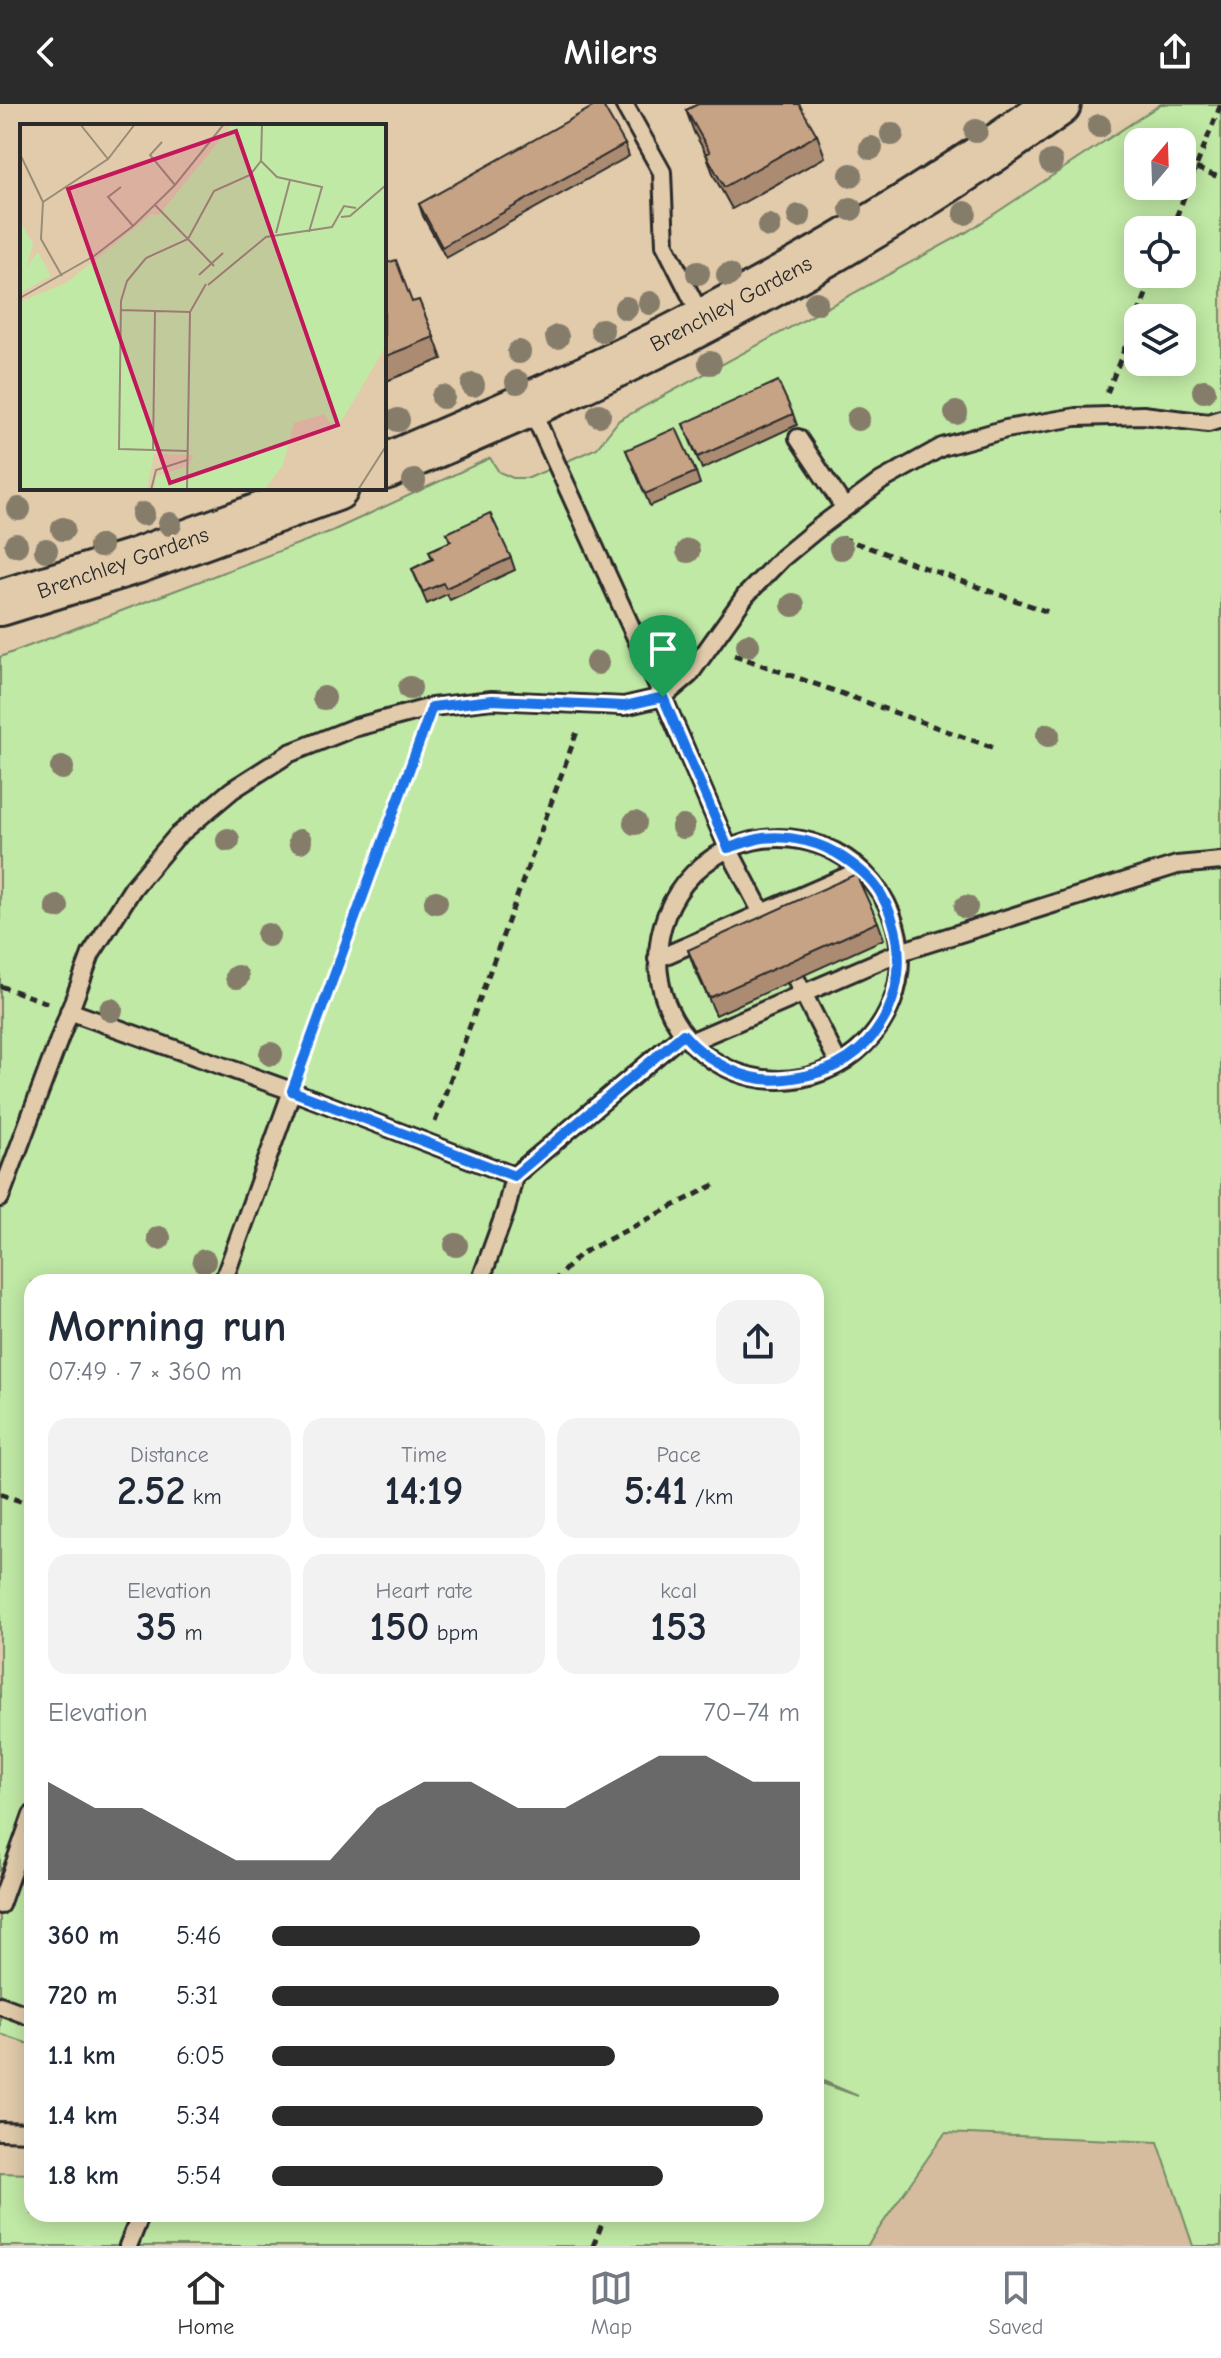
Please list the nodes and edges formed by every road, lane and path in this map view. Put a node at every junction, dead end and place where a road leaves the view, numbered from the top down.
1 (624, 104) edge
2 (1058, 104) edge
3 (1221, 104) edge
4 (1196, 168) joint
5 (1221, 178) edge
6 (1148, 288) edge
7 (704, 321) junction
8 (529, 405) junction
9 (1098, 416) junction
10 (1221, 419) edge
11 (798, 438) dead end
12 (386, 466) edge
13 (330, 490) edge
14 (844, 507) junction
15 (817, 529) junction
16 (0, 603) edge
17 (1048, 612) dead end
18 (709, 647) junction
19 (663, 697) junction
20 (586, 706) junction
21 (432, 707) junction
22 (997, 749) dead end
23 (728, 848) junction
24 (1221, 861) edge
25 (861, 870) junction
26 (762, 914) junction
27 (772, 932) edge
28 (900, 952) junction
29 (657, 959) junction
30 (0, 986) edge
31 (799, 986) junction
32 (69, 1011) junction
33 (687, 1038) junction
34 (839, 1064) junction
35 (292, 1091) junction
36 (428, 1143) junction
37 (514, 1176) junction
38 (718, 1183) dead end
39 (0, 1198) edge
40 (226, 1274) edge
41 (483, 1274) edge
42 (561, 1274) edge
43 (0, 1494) edge
44 (24, 1502) edge
45 (24, 1838) edge
46 (0, 1905) edge
47 (0, 2005) edge
48 (24, 2014) edge
49 (0, 2131) edge
50 (24, 2132) edge
51 (138, 2222) edge
52 (603, 2222) edge
53 (128, 2246) edge
54 (593, 2246) edge

1 - 7 lane
2 - 7 street, Brenchley Gardens
3 - 4 path
4 - 5 path
6 - 9 path
7 - 8 street, Brenchley Gardens
8 - 12 street, Brenchley Gardens
8 - 19 lane
9 - 10 lane
9 - 14 lane
11 - 14 lane
13 - 16 street, Brenchley Gardens
14 - 15 lane
15 - 17 path
15 - 18 lane
18 - 19 lane
18 - 22 path
19 - 20 lane
19 - 23 lane
20 - 21 lane
20 - 36 path
21 - 32 lane
21 - 35 path
23 - 25 lane
23 - 26 lane
23 - 29 lane
24 - 28 lane
25 - 26 lane
25 - 28 lane
26 - 27 lane
26 - 29 lane
28 - 31 lane
28 - 34 lane
29 - 33 lane
30 - 32 path
31 - 33 lane
31 - 34 lane
32 - 35 lane
32 - 39 lane
33 - 34 lane
33 - 37 lane
35 - 36 lane
35 - 40 lane
36 - 37 lane
37 - 41 lane
38 - 42 path
43 - 44 path
45 - 46 lane
47 - 48 lane
49 - 50 lane
51 - 53 lane
52 - 54 path

